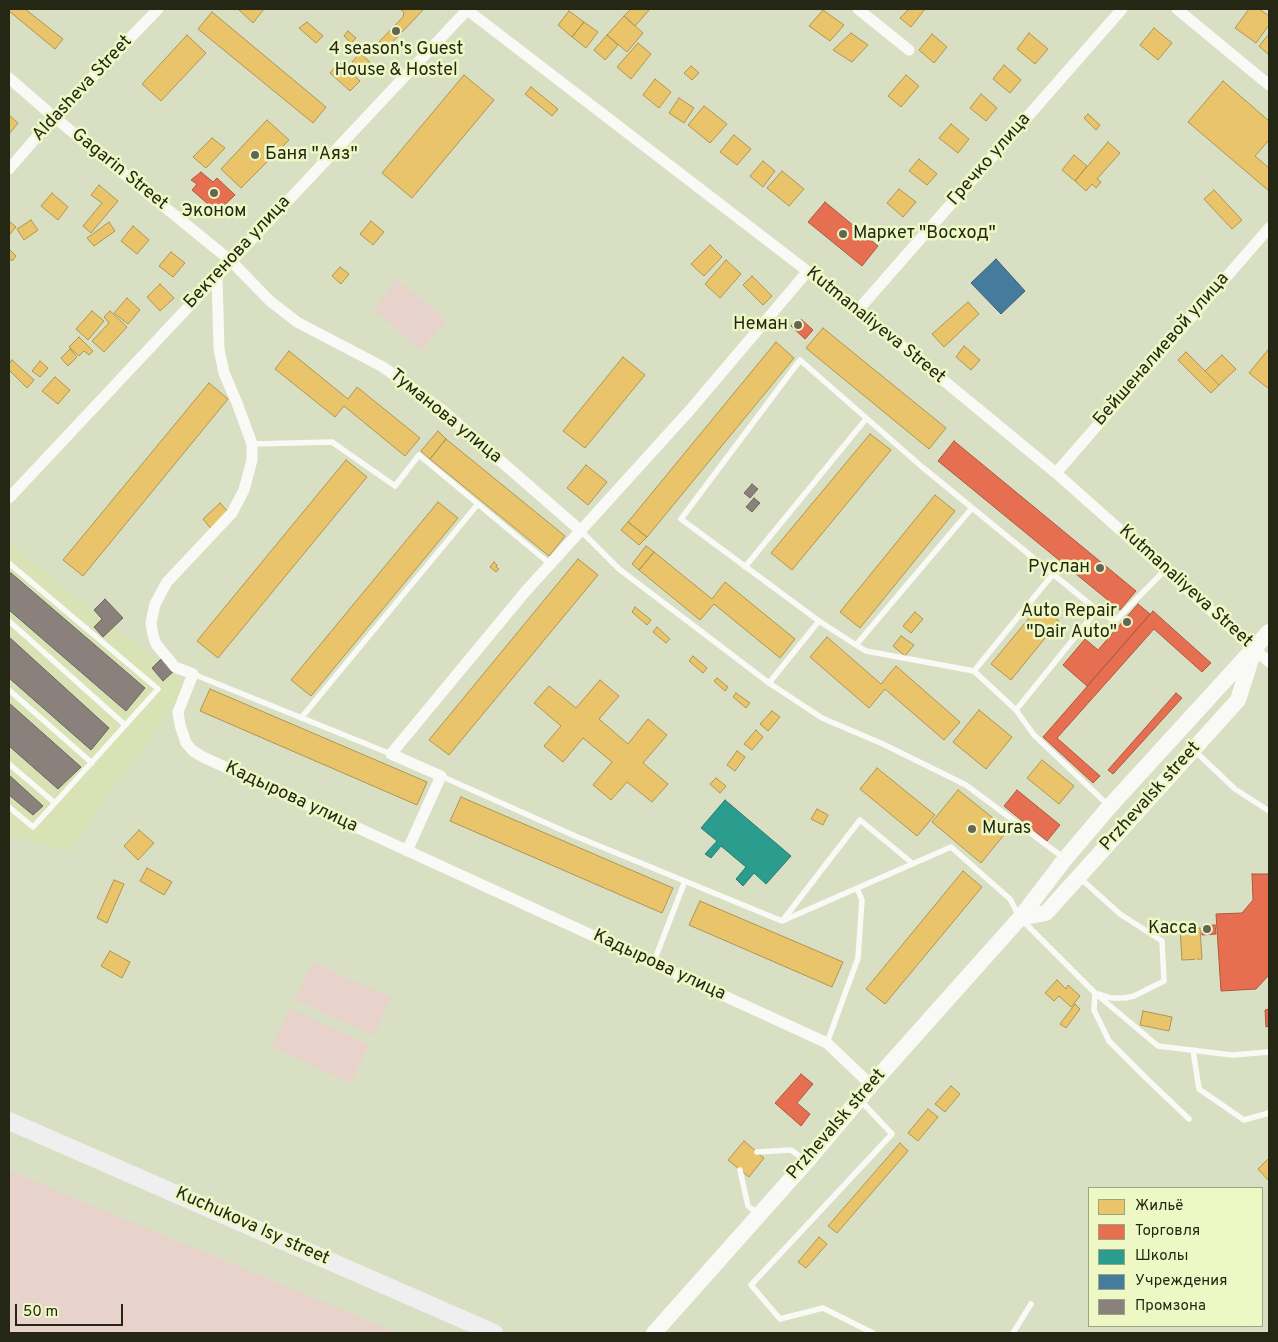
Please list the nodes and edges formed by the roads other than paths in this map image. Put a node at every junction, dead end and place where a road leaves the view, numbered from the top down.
1 (158, 9) edge
2 (467, 9) edge
3 (858, 9) edge
4 (1122, 9) edge
5 (1177, 9) edge
6 (909, 50) dead end
7 (9, 78) edge
8 (1269, 85) edge
9 (54, 117) junction
10 (9, 169) edge
11 (1269, 228) edge
12 (231, 261) junction
13 (807, 272) junction
14 (217, 276) junction
15 (858, 310) junction
16 (866, 418) junction
17 (252, 444) junction
18 (1056, 473) junction
19 (9, 498) edge
20 (478, 504) junction
21 (972, 508) junction
22 (581, 531) junction
23 (550, 564) junction
24 (9, 566) edge
25 (745, 567) junction
26 (1165, 570) junction
27 (1053, 574) junction
28 (1097, 610) junction
29 (9, 621) edge
30 (819, 621) junction
31 (1269, 632) edge
32 (856, 646) junction
33 (1254, 649) junction
34 (1269, 662) edge
35 (974, 670) junction
36 (193, 674) junction
37 (769, 683) junction
38 (9, 690) edge
39 (1016, 710) junction
40 (301, 718) junction
41 (125, 726) junction
42 (1194, 750) junction
43 (390, 754) junction
44 (92, 763) junction
45 (9, 764) edge
46 (441, 776) junction
47 (55, 804) junction
48 (1110, 806) junction
49 (9, 807) edge
50 (1269, 811) edge
51 (408, 851) junction
52 (1065, 859) junction
53 (912, 863) junction
54 (1078, 877) junction
55 (685, 881) junction
56 (857, 888) junction
57 (1020, 918) junction
58 (782, 921) junction
59 (654, 964) junction
60 (1095, 993) junction
61 (827, 1043) junction
62 (1193, 1050) junction
63 (1269, 1052) edge
64 (870, 1085) junction
65 (859, 1099) junction
66 (1269, 1113) edge
67 (1189, 1120) dead end
68 (9, 1121) edge
69 (757, 1152) dead end
70 (806, 1161) junction
71 (740, 1170) dead end
72 (759, 1215) junction
73 (1031, 1304) dead end
74 (494, 1333) edge
75 (654, 1333) edge
76 (873, 1333) edge
77 (1013, 1333) edge

1 - 9 street, Aldasheva Street
2 - 12 street, Бектенова улица
2 - 13 street, Kutmanaliyeva Street
3 - 6 street
4 - 15 street, Гречко улица
5 - 8 street
7 - 9 street, Gagarin Street
9 - 10 street, Aldasheva Street
9 - 12 street, Gagarin Street
11 - 18 street, Бейшеналиевой улица
12 - 14 street, Бектенова улица
12 - 22 street, Туманова улица
13 - 15 street, Kutmanaliyeva Street
13 - 22 street
14 - 17 street
14 - 19 street, Бектенова улица
15 - 18 street, Kutmanaliyeva Street
16 - 21 lane
16 - 25 lane
16 - 25 lane
17 - 20 lane
17 - 36 street
18 - 26 street, Kutmanaliyeva Street
20 - 23 lane
20 - 40 lane
21 - 27 lane
21 - 32 lane
22 - 23 street
22 - 37 lane
23 - 43 street
24 - 41 lane
25 - 30 lane
26 - 28 lane
26 - 33 street, Kutmanaliyeva Street
27 - 28 lane
27 - 35 lane
28 - 39 lane
29 - 41 lane
30 - 32 lane
30 - 37 lane
31 - 33 main road, Przhevalsk street
32 - 35 lane
33 - 34 street, Kutmanaliyeva Street
33 - 42 main road, Przhevalsk street
33 - 48 main road, Przhevalsk street
35 - 39 lane
36 - 40 lane
36 - 51 street, Кадырова улица
37 - 52 lane
38 - 44 lane
39 - 48 lane
40 - 43 lane
41 - 44 lane
42 - 50 lane
42 - 54 main road, Przhevalsk street
43 - 46 street
44 - 47 lane
45 - 47 lane
46 - 51 street
46 - 55 lane
47 - 49 lane
48 - 52 main road, Przhevalsk street
51 - 59 street, Кадырова улица
52 - 57 main road, Przhevalsk street
53 - 56 lane
53 - 57 lane
53 - 58 lane
54 - 57 main road, Przhevalsk street
54 - 60 lane
55 - 58 lane
55 - 59 lane
56 - 58 lane
56 - 61 lane
57 - 60 lane
57 - 64 main road, Przhevalsk street
59 - 61 street, Кадырова улица
60 - 62 lane
60 - 67 lane
61 - 64 street, Кадырова улица
62 - 63 lane
62 - 66 lane
64 - 65 main road, Przhevalsk street
65 - 70 main road, Przhevalsk street
65 - 76 lane
68 - 74 main road, Kuchukova Isy street
69 - 70 lane
70 - 72 main road, Przhevalsk street
71 - 72 lane
72 - 75 main road, Przhevalsk street
73 - 77 lane

